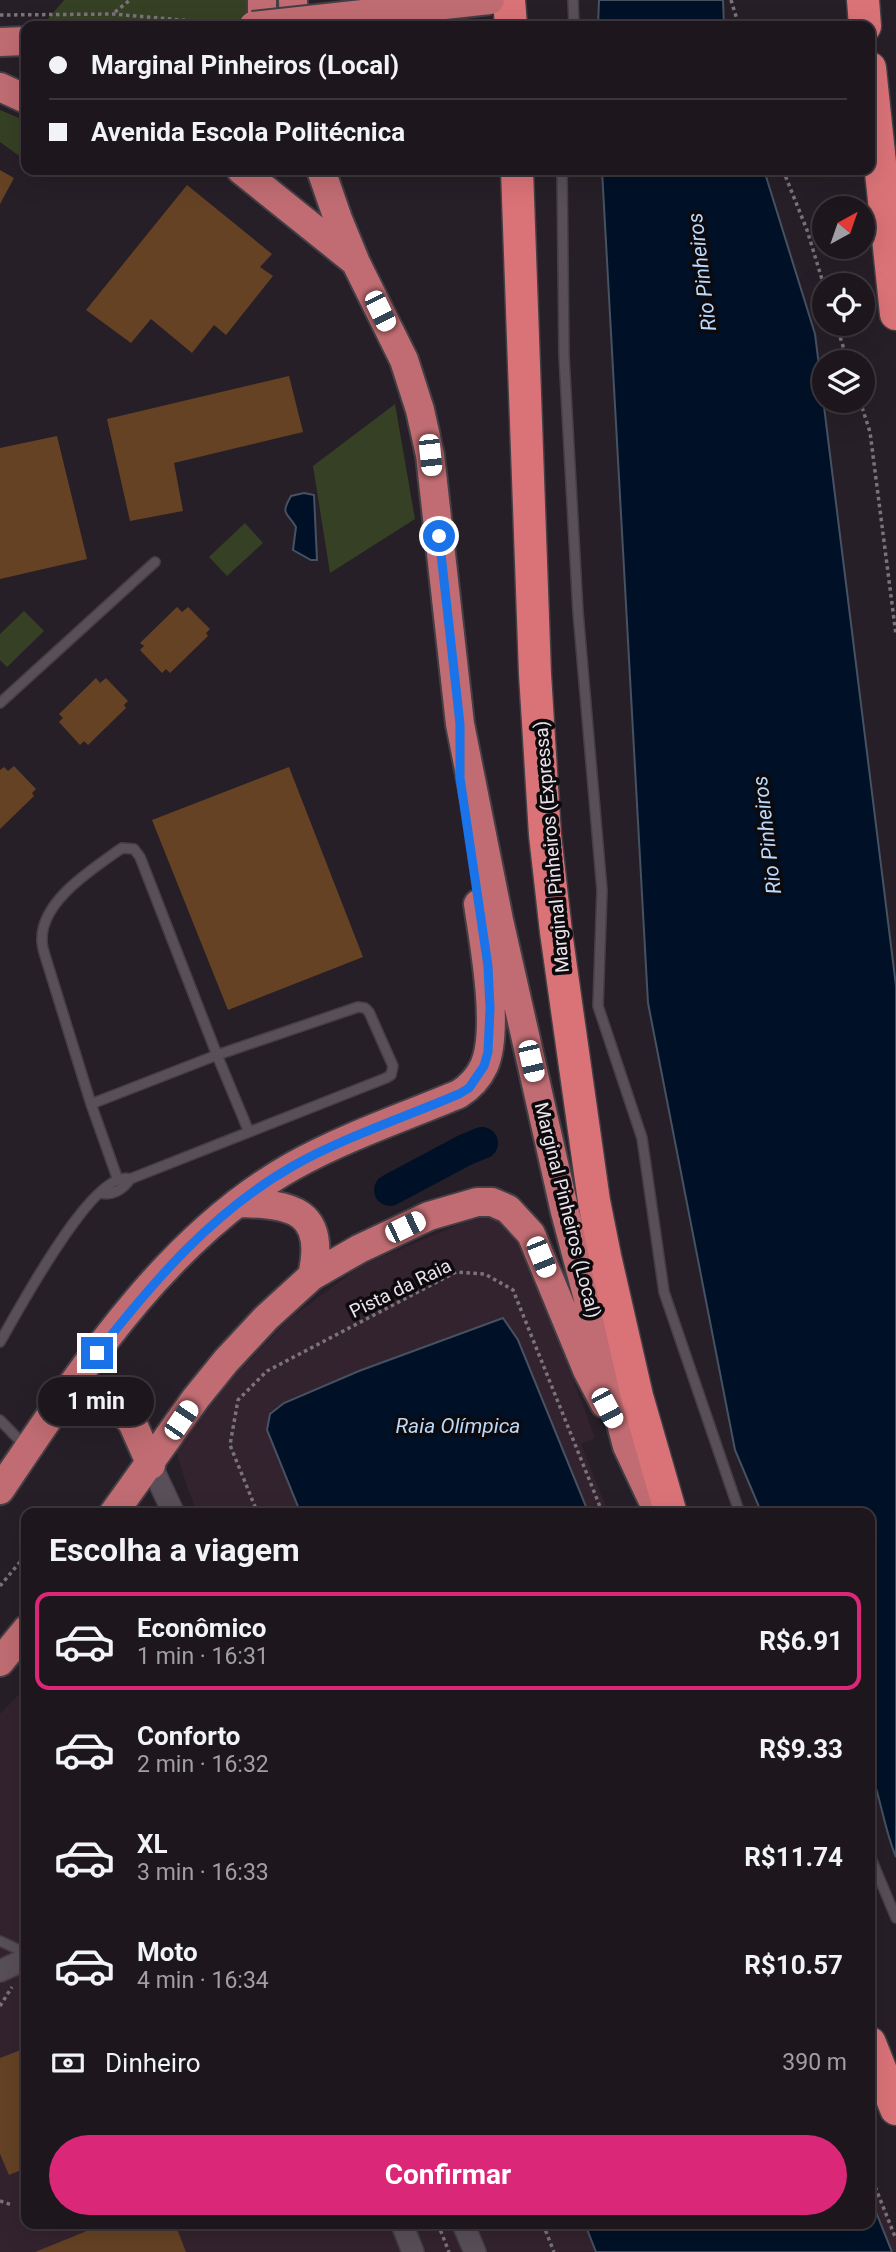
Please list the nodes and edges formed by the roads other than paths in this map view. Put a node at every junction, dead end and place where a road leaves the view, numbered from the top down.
1 (262, 0) edge
2 (293, 0) edge
3 (490, 0) edge
4 (509, 0) edge
5 (573, 0) edge
6 (863, 0) edge
7 (262, 21) edge
8 (294, 21) edge
9 (299, 21) edge
10 (510, 21) edge
11 (574, 21) edge
12 (865, 21) edge
13 (21, 41) edge
14 (0, 42) edge
15 (0, 87) edge
16 (21, 97) edge
17 (875, 115) edge
18 (247, 175) edge
19 (323, 175) edge
20 (517, 175) edge
21 (562, 175) edge
22 (356, 262) junction
23 (896, 314) edge
24 (155, 562) dead end
25 (0, 703) edge
26 (460, 724) junction
27 (217, 1055) junction
28 (91, 1104) junction
29 (249, 1132) junction
30 (118, 1180) junction
31 (130, 1180) junction
32 (101, 1193) junction
33 (237, 1203) junction
34 (312, 1276) junction
35 (0, 1342) edge
36 (54, 1412) junction
37 (0, 1420) edge
38 (627, 1446) junction
39 (28, 1449) junction
40 (150, 1465) junction
41 (0, 1490) edge
42 (118, 1508) edge
43 (171, 1508) edge
44 (656, 1508) edge
45 (669, 1508) edge
46 (738, 1508) edge
47 (21, 1636) edge
48 (0, 1662) edge
49 (875, 1868) edge
50 (896, 1917) edge
51 (0, 1941) edge
52 (21, 1953) edge
53 (21, 1959) edge
54 (0, 1970) edge
55 (875, 2056) edge
56 (896, 2109) edge
57 (404, 2229) edge
58 (465, 2229) edge
59 (413, 2252) edge
60 (474, 2252) edge

1 - 7 highway
2 - 8 highway
3 - 9 highway, bridge
4 - 10 highway
5 - 11 lane
6 - 12 highway
13 - 14 highway
15 - 16 highway
17 - 23 highway
18 - 22 highway
19 - 22 highway, Marginal Pinheiros (Local)
20 - 45 highway, Marginal Pinheiros (Expressa)
21 - 46 lane
22 - 26 highway, Marginal Pinheiros (Local)
24 - 25 lane
26 - 33 highway
26 - 38 highway, Marginal Pinheiros (Local)
27 - 28 lane
27 - 28 lane
27 - 29 lane
27 - 29 lane
28 - 30 lane
29 - 31 lane
30 - 31 lane
30 - 32 lane
31 - 32 lane
32 - 35 lane
33 - 34 highway
33 - 36 highway
34 - 38 highway
34 - 40 highway
36 - 39 highway
36 - 40 highway
37 - 39 lane
38 - 44 highway, Marginal Pinheiros (Local)
39 - 41 highway
40 - 42 highway
40 - 43 street
47 - 48 highway
49 - 50 lane
51 - 52 lane
53 - 54 street
55 - 56 highway
57 - 59 street
58 - 60 street

